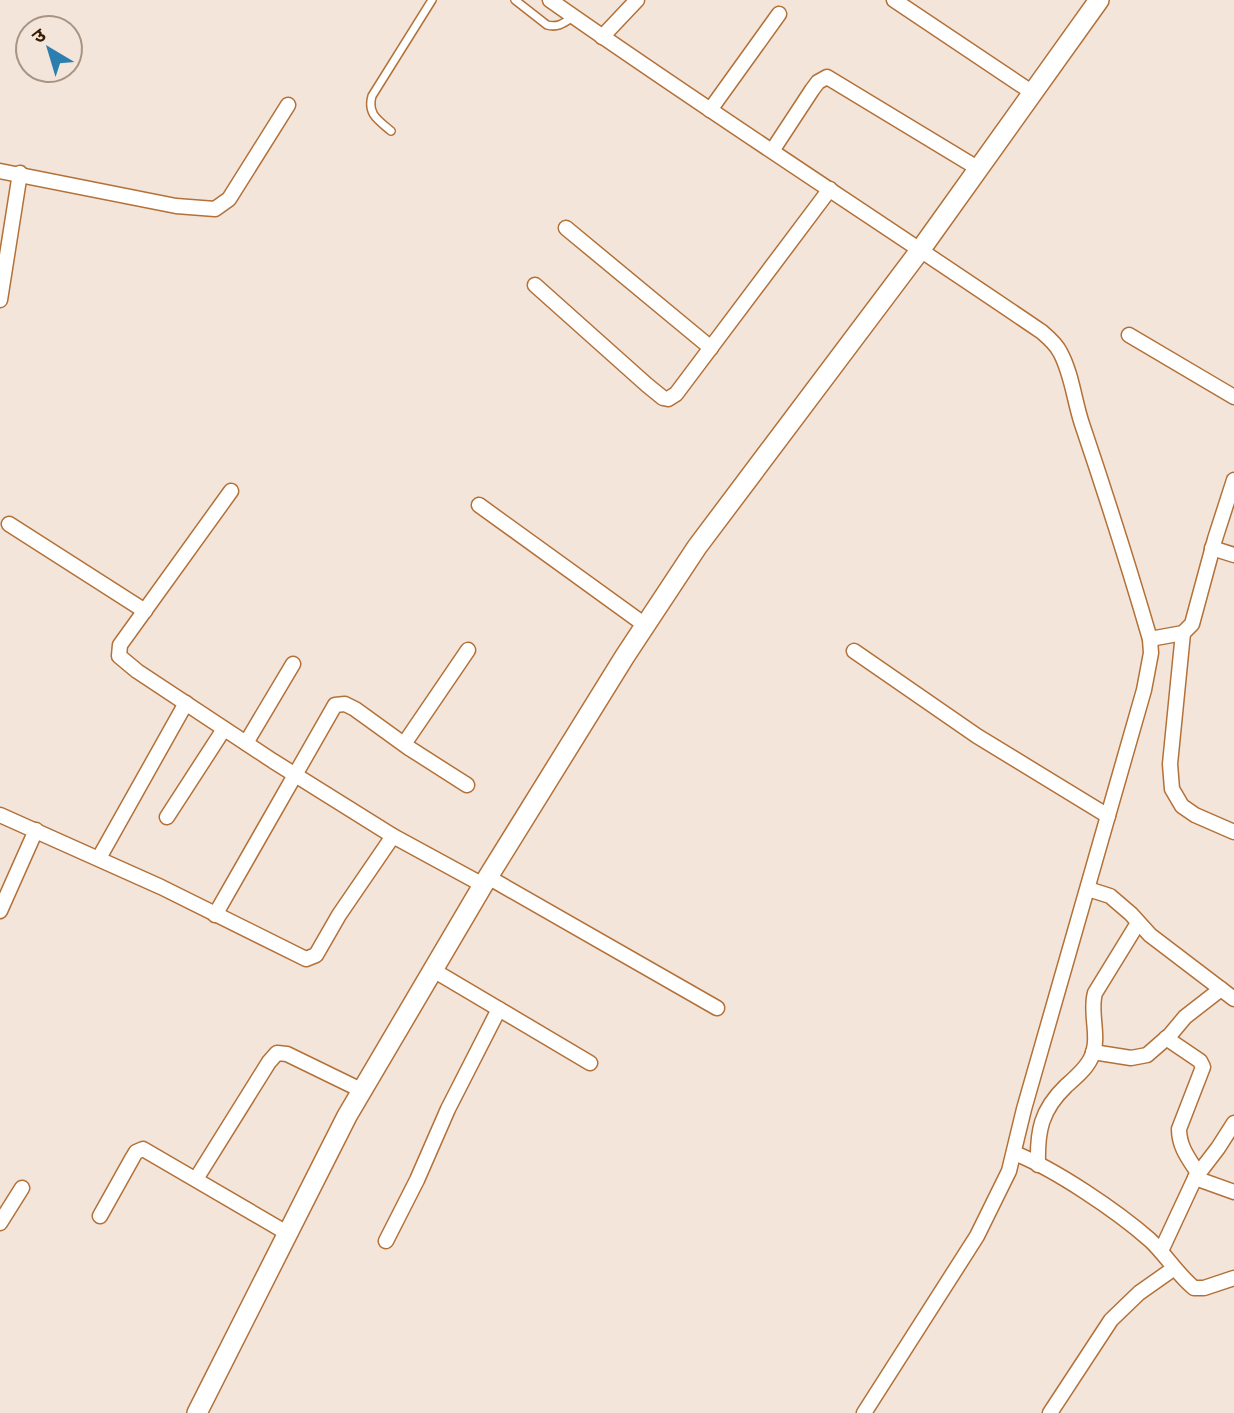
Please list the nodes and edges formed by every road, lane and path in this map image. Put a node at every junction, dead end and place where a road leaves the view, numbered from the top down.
1 (432, 0) edge
2 (515, 0) edge
3 (550, 0) edge
4 (637, 0) edge
5 (894, 0) edge
6 (1099, 0) edge
7 (779, 14) dead end
8 (573, 16) junction
9 (602, 37) junction
10 (1033, 93) junction
11 (288, 106) dead end
12 (710, 110) junction
13 (391, 131) dead end
14 (772, 151) junction
15 (979, 169) junction
16 (0, 171) edge
17 (20, 173) junction
18 (830, 189) junction
19 (566, 228) dead end
20 (921, 249) junction
21 (535, 285) dead end
22 (0, 300) edge
23 (1129, 335) dead end
24 (711, 348) junction
25 (1234, 397) edge
26 (1234, 480) edge
27 (231, 491) dead end
28 (479, 505) dead end
29 (9, 524) dead end
30 (1212, 548) junction
31 (1234, 555) edge
32 (145, 611) junction
33 (645, 625) junction
34 (1184, 633) junction
35 (1150, 639) junction
36 (468, 650) dead end
37 (853, 651) dead end
38 (293, 664) dead end
39 (186, 703) junction
40 (225, 729) junction
41 (246, 743) junction
42 (404, 744) junction
43 (295, 775) junction
44 (467, 785) dead end
45 (0, 815) edge
46 (1108, 816) junction
47 (167, 817) dead end
48 (36, 831) junction
49 (1234, 832) edge
50 (393, 836) junction
51 (99, 858) junction
52 (486, 881) junction
53 (1095, 891) junction
54 (0, 911) edge
55 (215, 915) junction
56 (1138, 923) junction
57 (433, 970) junction
58 (1221, 989) junction
59 (1234, 999) edge
60 (717, 1008) dead end
61 (499, 1009) junction
62 (1166, 1038) junction
63 (1093, 1052) junction
64 (590, 1063) dead end
65 (361, 1090) junction
66 (1234, 1123) edge
67 (1018, 1155) junction
68 (1038, 1165) junction
69 (1197, 1176) junction
70 (196, 1179) junction
71 (22, 1188) dead end
72 (1234, 1192) edge
73 (100, 1216) dead end
74 (0, 1223) edge
75 (287, 1233) junction
76 (386, 1241) dead end
77 (1161, 1251) junction
78 (1173, 1269) junction
79 (1234, 1278) edge
80 (197, 1413) edge
81 (864, 1413) edge
82 (1050, 1413) edge

1 - 13 lane
2 - 8 lane
3 - 8 street
4 - 9 street
5 - 10 street
6 - 10 main road
7 - 12 street
8 - 9 street
9 - 12 street
10 - 15 main road
11 - 17 street
12 - 14 street
14 - 15 street
14 - 18 street
15 - 20 main road
16 - 17 street
17 - 22 street
18 - 20 street
18 - 24 street
19 - 24 street
20 - 33 main road
20 - 35 street
21 - 24 street
23 - 25 street
26 - 30 street
27 - 32 street
28 - 33 street
29 - 32 street
30 - 31 street
30 - 34 street
32 - 39 street
33 - 52 main road
34 - 35 street
34 - 49 street
35 - 46 street
36 - 42 street
37 - 46 street
38 - 41 street
39 - 40 street
39 - 51 street
40 - 41 street
40 - 47 street
41 - 43 street
42 - 43 street
42 - 44 street
43 - 50 street
43 - 55 street
45 - 48 street
46 - 53 street
48 - 51 street
48 - 54 street
50 - 52 street
50 - 55 street
51 - 55 street
52 - 57 main road
52 - 60 street
53 - 56 street
53 - 67 street
56 - 58 street
56 - 63 street
57 - 61 street
57 - 65 main road
58 - 59 street
58 - 62 street
61 - 64 street
61 - 76 street
62 - 63 street
62 - 69 street
63 - 68 street
65 - 70 street
65 - 75 main road
66 - 69 street
67 - 68 street
67 - 81 street
68 - 77 street
69 - 72 street
69 - 77 street
70 - 73 street
70 - 75 street
71 - 74 street
75 - 80 main road
77 - 78 street
78 - 79 street
78 - 82 street

